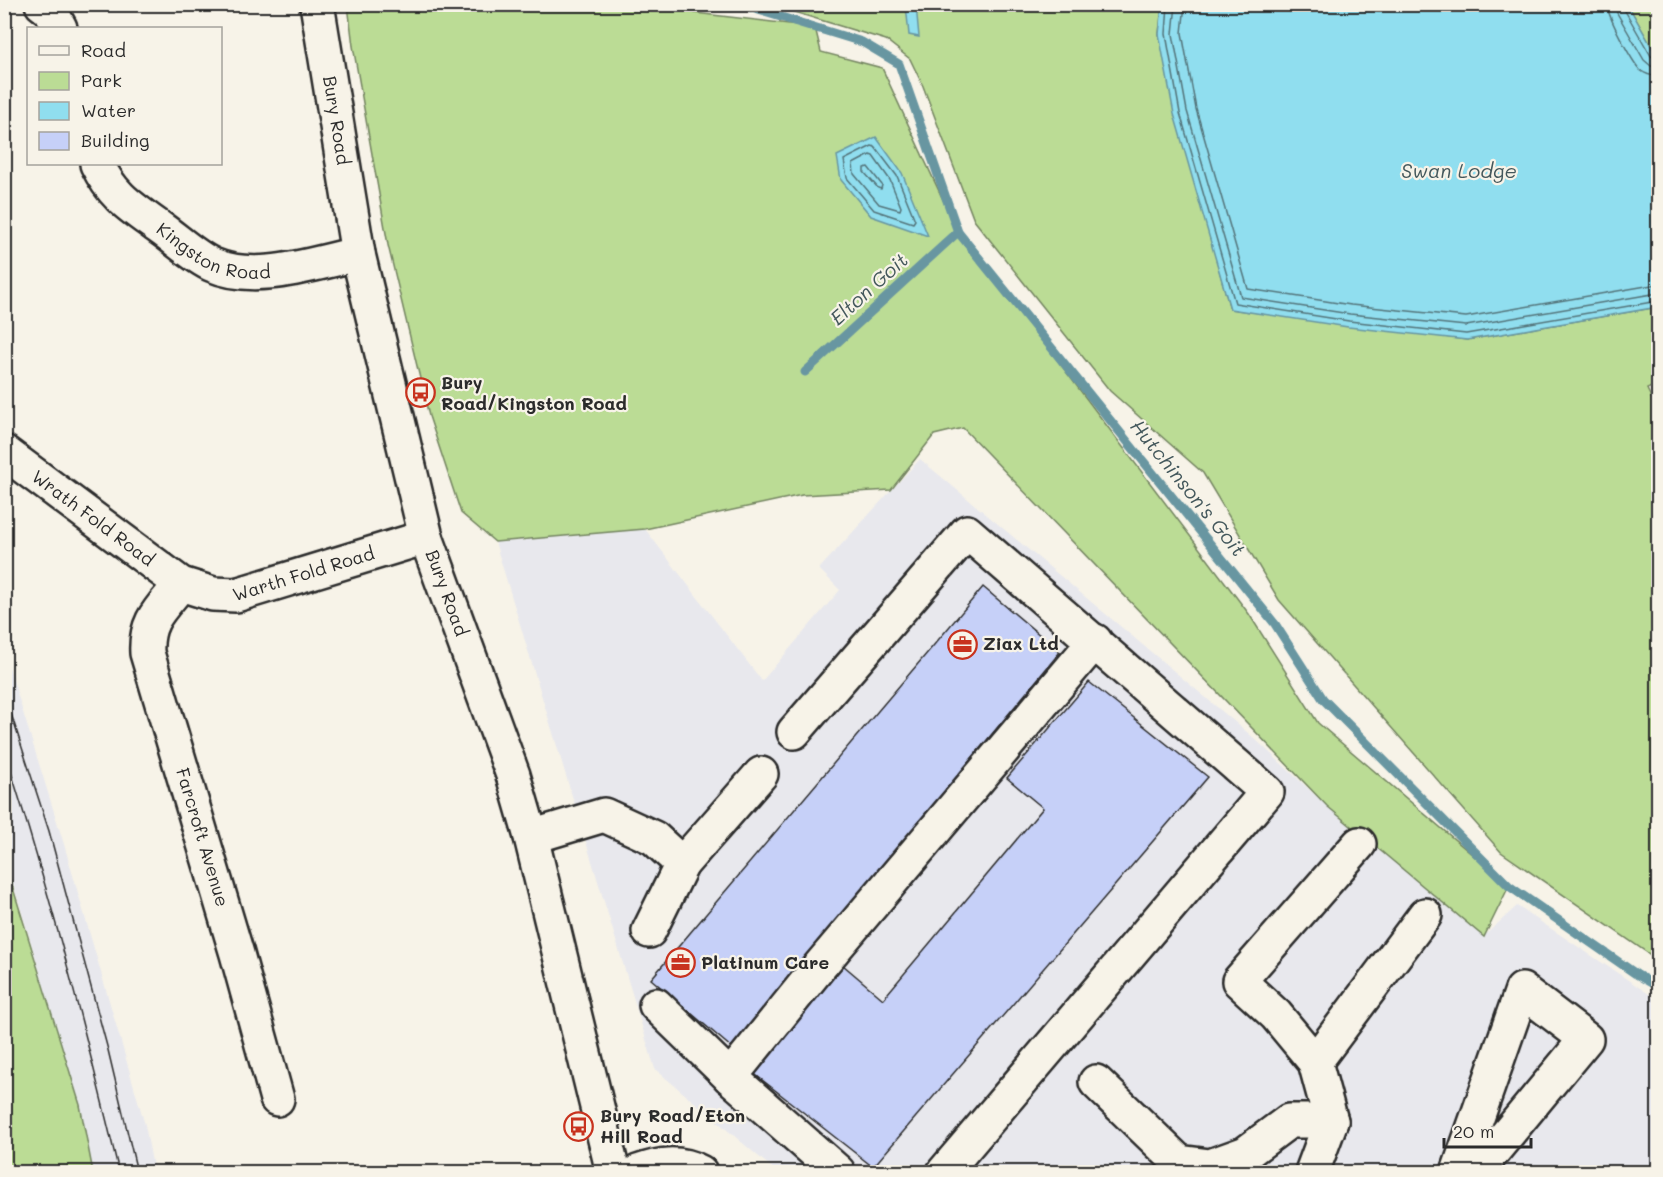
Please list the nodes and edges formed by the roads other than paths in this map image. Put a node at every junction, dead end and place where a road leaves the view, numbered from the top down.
1 (42, 4) edge
2 (317, 4) edge
3 (59, 27) edge
4 (97, 165) edge
5 (358, 254) junction
6 (4, 452) edge
7 (426, 537) junction
8 (181, 585) junction
9 (1095, 641) junction
10 (794, 732) dead end
11 (761, 774) dead end
12 (531, 837) junction
13 (1359, 844) dead end
14 (682, 864) junction
15 (1425, 915) dead end
16 (649, 931) dead end
17 (656, 1005) dead end
18 (1315, 1062) junction
19 (730, 1077) junction
20 (1096, 1082) dead end
21 (277, 1099) dead end
22 (1331, 1121) junction
23 (613, 1173) edge
24 (638, 1173) edge
25 (700, 1173) edge
26 (838, 1173) edge
27 (944, 1173) edge
28 (1312, 1173) edge
29 (1458, 1173) edge
30 (1476, 1173) edge

1 - 3 street
2 - 5 street, Bury Road
4 - 5 street, Kingston Road
5 - 7 street, Bury Road
6 - 8 street, Wrath Fold Road
7 - 8 street, Warth Fold Road
7 - 12 street, Bury Road
8 - 21 street, Farcroft Avenue
9 - 10 street
9 - 19 street
9 - 27 street
11 - 14 street
12 - 14 street
12 - 23 street, Bury Road
13 - 18 street
14 - 16 street
15 - 18 street
17 - 19 street
18 - 22 street
19 - 26 street
20 - 22 street
22 - 28 street
24 - 25 street
29 - 30 street

